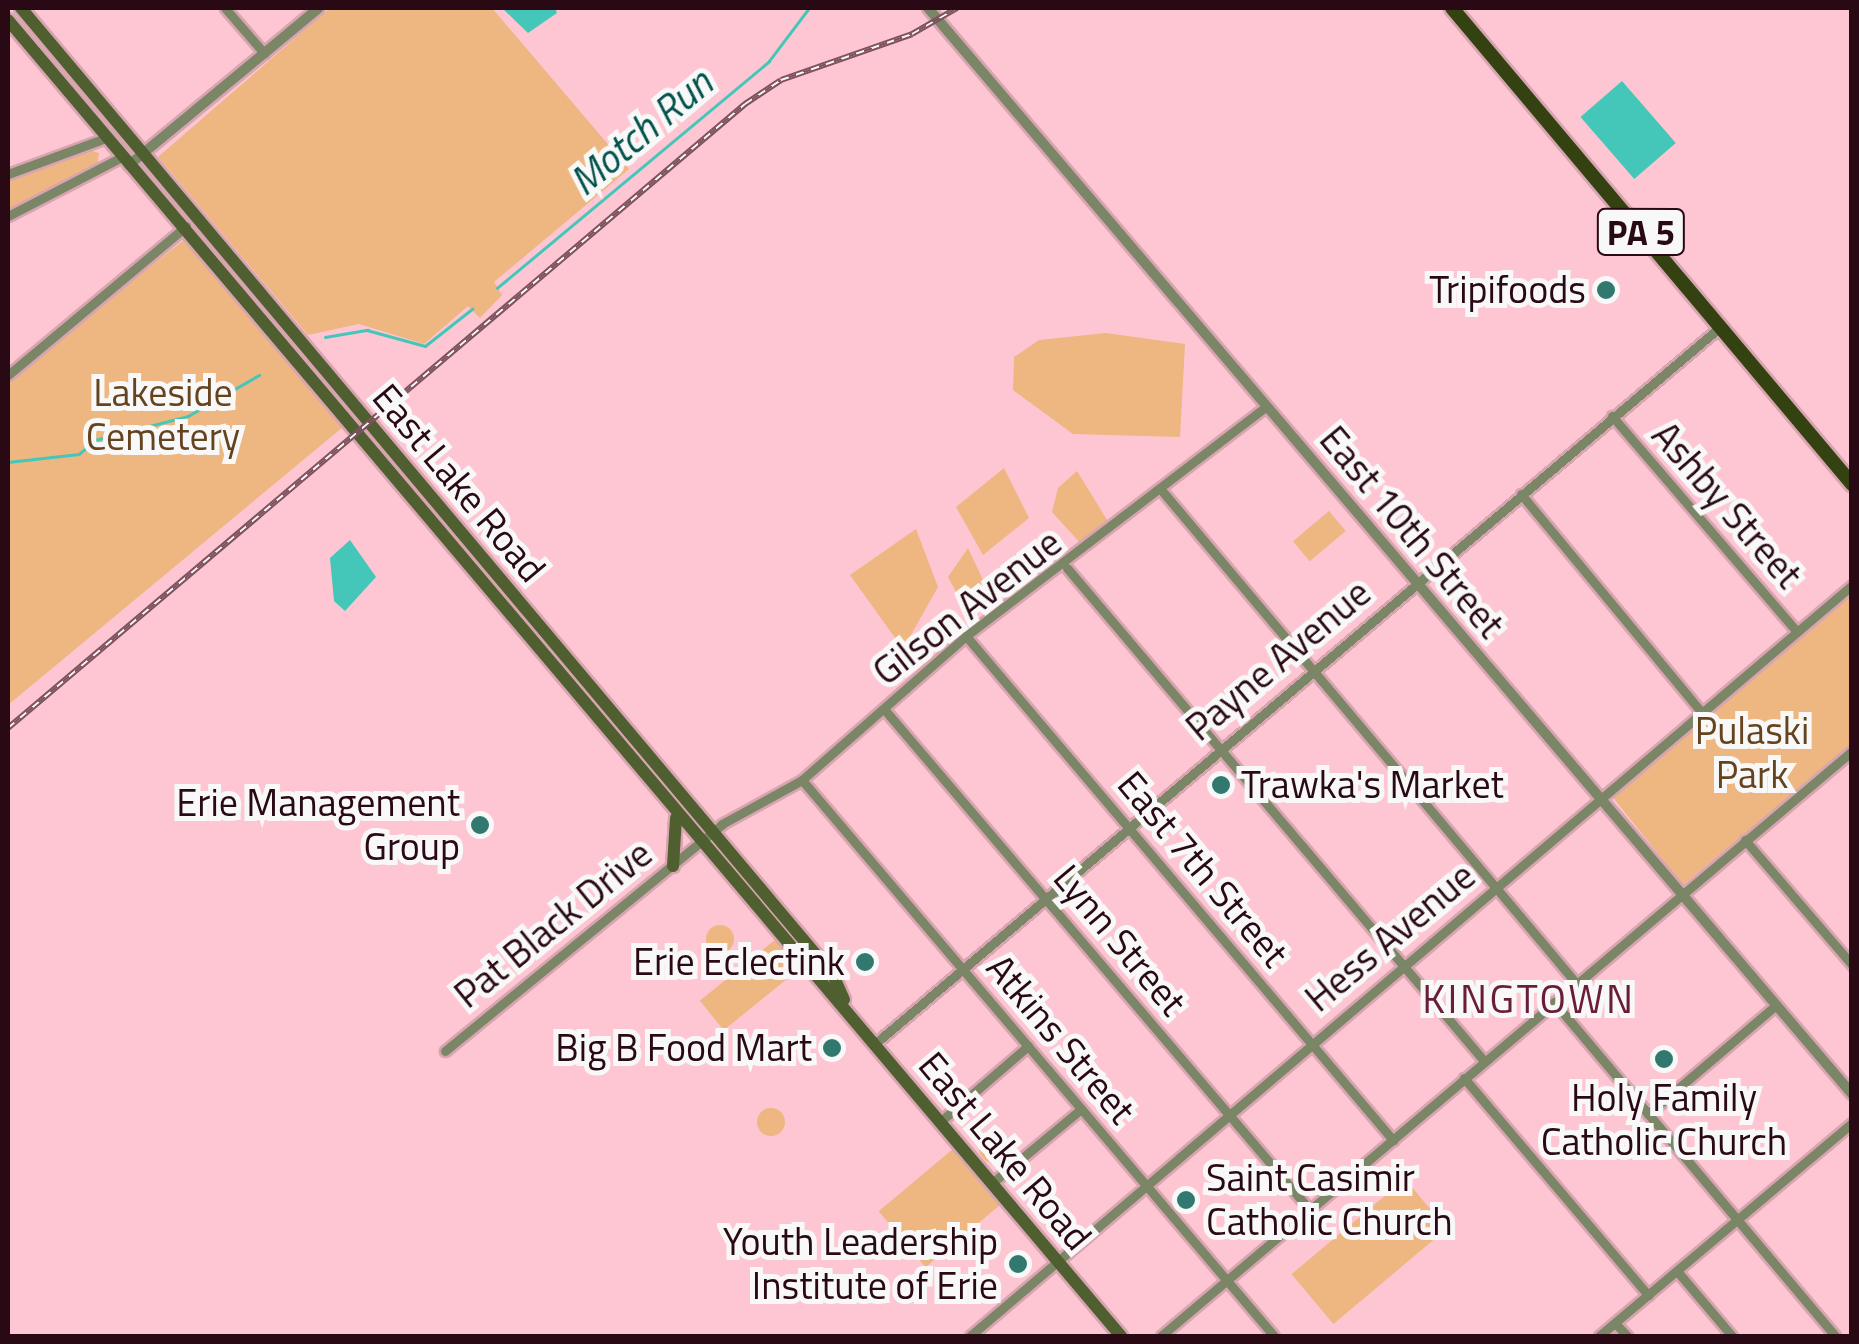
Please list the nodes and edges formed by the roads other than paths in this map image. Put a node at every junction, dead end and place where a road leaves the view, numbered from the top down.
1 (20, 8) edge
2 (225, 8) edge
3 (318, 8) edge
4 (928, 8) edge
5 (1452, 8) edge
6 (8, 20) edge
7 (264, 53) junction
8 (106, 138) junction
9 (143, 154) junction
10 (126, 161) junction
11 (8, 174) edge
12 (8, 216) edge
13 (196, 216) junction
14 (183, 229) junction
15 (1720, 327) junction
16 (8, 375) edge
17 (1266, 407) junction
18 (1612, 416) junction
19 (1852, 484) edge
20 (1163, 492) junction
21 (1521, 494) junction
22 (1067, 568) junction
23 (1416, 583) junction
24 (1852, 585) edge
25 (1797, 632) junction
26 (966, 636) junction
27 (1313, 670) junction
28 (884, 709) junction
29 (1702, 712) junction
30 (1219, 749) junction
31 (1852, 751) edge
32 (802, 780) junction
33 (1599, 800) junction
34 (675, 816) junction
35 (1127, 826) junction
36 (712, 832) junction
37 (1744, 840) junction
38 (699, 844) junction
39 (672, 866) junction
40 (1496, 887) junction
41 (1680, 894) junction
42 (1044, 897) junction
43 (1403, 965) junction
44 (1852, 965) edge
45 (962, 969) junction
46 (1576, 983) junction
47 (845, 1002) junction
48 (1554, 1002) junction
49 (1774, 1006) junction
50 (877, 1042) junction
51 (1311, 1043) junction
52 (1028, 1046) junction
53 (445, 1051) dead end
54 (1484, 1062) junction
55 (1464, 1078) junction
56 (1852, 1094) edge
57 (1081, 1108) junction
58 (1228, 1113) junction
59 (1648, 1114) junction
60 (941, 1121) junction
61 (1852, 1123) edge
62 (1393, 1140) junction
63 (992, 1183) junction
64 (1144, 1184) junction
65 (1310, 1210) junction
66 (1737, 1220) junction
67 (1057, 1261) junction
68 (1676, 1271) junction
69 (1226, 1280) junction
70 (1648, 1295) junction
71 (1615, 1323) junction
72 (970, 1336) edge
73 (1120, 1336) edge
74 (1160, 1336) edge
75 (1274, 1336) edge
76 (1599, 1336) edge
77 (1628, 1336) edge
78 (1732, 1336) edge
79 (1835, 1336) edge

1 - 9 main road, East Lake Road
2 - 7 street
3 - 7 street
4 - 17 street, East 10th Street
5 - 15 main road, PA 5
6 - 8 main road, East Lake Road
7 - 9 street
8 - 10 main road, East Lake Road
8 - 11 street
9 - 10 street
9 - 13 main road, East Lake Road
10 - 12 street
10 - 14 main road, East Lake Road
13 - 14 street
13 - 36 main road, East Lake Road
14 - 16 street
14 - 34 main road, East Lake Road
15 - 18 street, Payne Avenue
15 - 19 main road, PA 5
17 - 20 street, Gilson Avenue
17 - 23 street, East 10th Street
18 - 21 street, Payne Avenue
18 - 25 street, Ashby Street
20 - 22 street, Gilson Avenue
20 - 27 street
21 - 23 street, Payne Avenue
21 - 29 street
22 - 26 street, Gilson Avenue
22 - 30 street
23 - 27 street, Payne Avenue
23 - 33 street, East 10th Street
24 - 25 street, Hess Avenue
25 - 29 street, Hess Avenue
26 - 28 street, Gilson Avenue
26 - 35 street, East 7th Street
27 - 30 street, Payne Avenue
27 - 40 street
28 - 32 street, Gilson Avenue
28 - 42 street, Lynn Street
29 - 33 street, Hess Avenue
30 - 35 street, Payne Avenue
30 - 43 street
31 - 37 street
32 - 36 street, Gilson Avenue
32 - 45 street, Atkins Street
33 - 40 street, Hess Avenue
33 - 41 street, East 10th Street
34 - 38 main road, East Lake Road
34 - 39 main road
35 - 42 street, Payne Avenue
35 - 51 street, East 7th Street
36 - 38 street, Gilson Avenue
36 - 47 main road, East Lake Road
37 - 41 street
37 - 44 street
38 - 39 street, Pat Black Drive
38 - 47 main road, East Lake Road
39 - 53 street, Pat Black Drive
40 - 43 street, Hess Avenue
40 - 46 street
41 - 46 street
41 - 49 street, East 10th Street
42 - 45 street, Payne Avenue
42 - 58 street, Lynn Street
43 - 51 street, Hess Avenue
43 - 54 street
45 - 50 street, Payne Avenue
45 - 52 street, Atkins Street
46 - 48 street
47 - 50 main road, East Lake Road
48 - 54 street
48 - 59 street
49 - 56 street, East 10th Street
49 - 59 street
50 - 60 main road, East Lake Road
51 - 58 street, Hess Avenue
51 - 62 street, East 7th Street
52 - 57 street, Atkins Street
52 - 60 street
54 - 55 street
55 - 62 street
55 - 70 street
57 - 63 street
57 - 64 street, Atkins Street
58 - 64 street, Hess Avenue
58 - 65 street, Lynn Street
59 - 66 street
60 - 63 main road, East Lake Road
61 - 66 street
62 - 65 street
63 - 67 main road, East Lake Road
64 - 67 street, Hess Avenue
64 - 69 street, Atkins Street
65 - 69 street
66 - 68 street
66 - 79 street
67 - 72 street, Hess Avenue
67 - 73 main road, East Lake Road
68 - 70 street
68 - 78 street
69 - 74 street
69 - 75 street, Atkins Street
70 - 71 street
71 - 76 street
71 - 77 street

